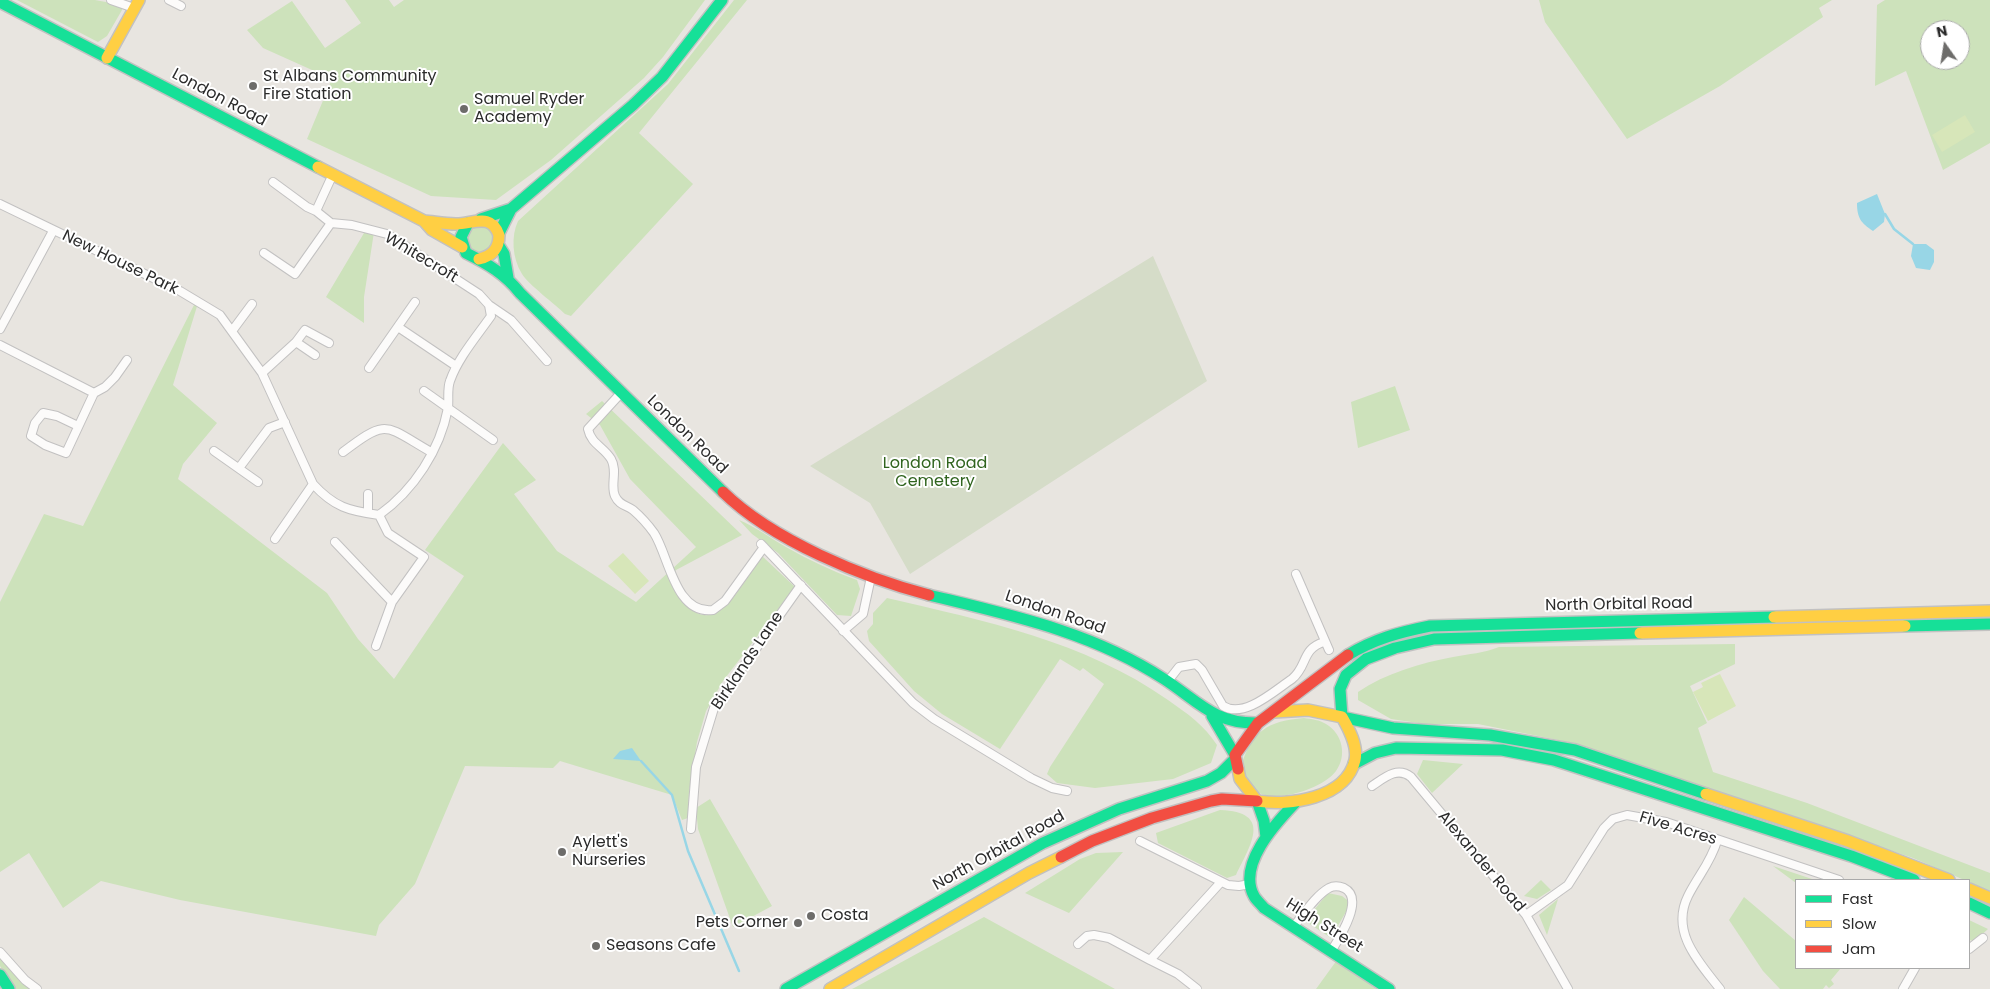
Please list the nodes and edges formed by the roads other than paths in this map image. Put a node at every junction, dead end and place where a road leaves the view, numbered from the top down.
1 (111, 0) edge
2 (169, 0) edge
3 (722, 0) edge
4 (0, 2) edge
5 (137, 4) edge
6 (181, 6) dead end
7 (107, 58) junction
8 (333, 174) junction
9 (273, 182) dead end
10 (0, 204) edge
11 (511, 209) junction
12 (316, 211) junction
13 (481, 219) junction
14 (424, 221) junction
15 (331, 223) junction
16 (468, 223) junction
17 (53, 231) junction
18 (499, 233) junction
19 (499, 246) junction
20 (462, 247) junction
21 (264, 253) dead end
22 (479, 259) junction
23 (508, 278) junction
24 (415, 302) dead end
25 (252, 304) dead end
26 (489, 305) junction
27 (398, 327) junction
28 (0, 329) edge
29 (232, 331) junction
30 (296, 342) junction
31 (329, 343) dead end
32 (0, 345) edge
33 (315, 355) dead end
34 (127, 360) dead end
35 (547, 361) dead end
36 (456, 366) junction
37 (369, 368) dead end
38 (262, 373) junction
39 (424, 392) dead end
40 (620, 393) junction
41 (94, 394) junction
42 (448, 407) junction
43 (285, 422) junction
44 (78, 426) junction
45 (494, 440) dead end
46 (214, 451) dead end
47 (343, 452) dead end
48 (431, 452) junction
49 (240, 468) junction
50 (258, 482) dead end
51 (313, 484) junction
52 (368, 494) dead end
53 (368, 513) junction
54 (379, 514) junction
55 (275, 539) dead end
56 (335, 542) dead end
57 (1296, 574) dead end
58 (872, 577) junction
59 (801, 585) junction
60 (392, 602) junction
61 (1990, 611) edge
62 (1990, 624) edge
63 (843, 631) junction
64 (1324, 642) junction
65 (376, 646) dead end
66 (1329, 650) dead end
67 (1168, 681) junction
68 (1274, 712) junction
69 (1212, 716) junction
70 (1342, 716) junction
71 (1258, 723) junction
72 (1235, 757) junction
73 (1354, 764) junction
74 (1372, 786) dead end
75 (1067, 790) dead end
76 (1257, 801) junction
77 (1294, 803) junction
78 (691, 829) dead end
79 (1266, 837) junction
80 (1140, 841) dead end
81 (1717, 841) junction
82 (1836, 879) edge
83 (1911, 879) edge
84 (1946, 879) edge
85 (1221, 882) junction
86 (1250, 884) junction
87 (1970, 889) edge
88 (1990, 898) edge
89 (1970, 903) edge
90 (1990, 913) edge
91 (1526, 916) junction
92 (1294, 926) junction
93 (1983, 938) dead end
94 (1078, 944) dead end
95 (1970, 948) edge
96 (1332, 950) junction
97 (0, 952) edge
98 (1150, 960) junction
99 (1914, 969) edge
100 (0, 975) edge
101 (9, 989) edge
102 (37, 989) edge
103 (786, 989) edge
104 (830, 989) edge
105 (1197, 989) edge
106 (1389, 989) edge
107 (1568, 989) edge
108 (1720, 989) edge
109 (1903, 989) edge

1 - 5 street
2 - 6 street
3 - 11 main road
4 - 7 main road, London Road
5 - 7 main road
7 - 8 main road, London Road
8 - 12 street
8 - 14 main road, London Road
9 - 12 street
10 - 17 street, New House Park
11 - 13 main road, London Road
11 - 18 main road
12 - 15 street
13 - 16 main road, London Road
13 - 18 main road
14 - 16 main road, London Road
14 - 20 main road, London Road
15 - 21 street
15 - 26 street, Whitecroft
16 - 20 main road
17 - 28 street
17 - 29 street, New House Park
18 - 19 main road
19 - 22 main road
19 - 23 main road
20 - 22 main road, London Road
22 - 23 main road, London Road
23 - 40 main road, London Road
24 - 27 street
25 - 29 street
26 - 35 street
26 - 36 street
27 - 36 street
27 - 37 street
29 - 38 street, New House Park
30 - 31 street
30 - 33 street
30 - 38 street
32 - 41 street
34 - 41 street
36 - 42 street
38 - 43 street, New House Park
39 - 42 street
40 - 58 main road, London Road
40 - 59 street
41 - 44 street
42 - 45 street
42 - 48 street
43 - 49 street
43 - 51 street, New House Park
44 - 44 street
46 - 49 street
47 - 48 street
48 - 54 street
49 - 50 street
51 - 53 street, New House Park
51 - 55 street
52 - 53 street
53 - 54 street, New House Park
54 - 60 street
56 - 60 street
57 - 64 street
58 - 63 street
58 - 67 main road, London Road
59 - 63 street
59 - 78 street, Birklands Lane
60 - 65 street
61 - 68 main road, North Orbital Road
62 - 70 main road, North Orbital Road
63 - 75 street
64 - 66 street
64 - 67 street
67 - 69 main road, London Road
68 - 70 main road
68 - 71 main road
69 - 71 main road, London Road
69 - 72 main road, London Road
70 - 73 main road
70 - 84 main road
71 - 72 main road
72 - 76 main road
72 - 103 main road, North Orbital Road
73 - 77 main road
73 - 83 main road
74 - 91 street, Alexander Road
76 - 77 main road
76 - 79 main road
76 - 104 main road
77 - 79 main road
79 - 86 main road
80 - 85 street
81 - 82 street, Five Acres
81 - 91 street, Five Acres
81 - 108 street
85 - 86 street
85 - 98 street
86 - 92 main road, High Street
87 - 88 main road
89 - 90 main road
91 - 107 street, Alexander Road
92 - 96 main road, High Street
92 - 96 street
93 - 95 street
94 - 98 street
96 - 106 main road, High Street
97 - 102 street
98 - 105 street
99 - 109 street
100 - 101 main road

